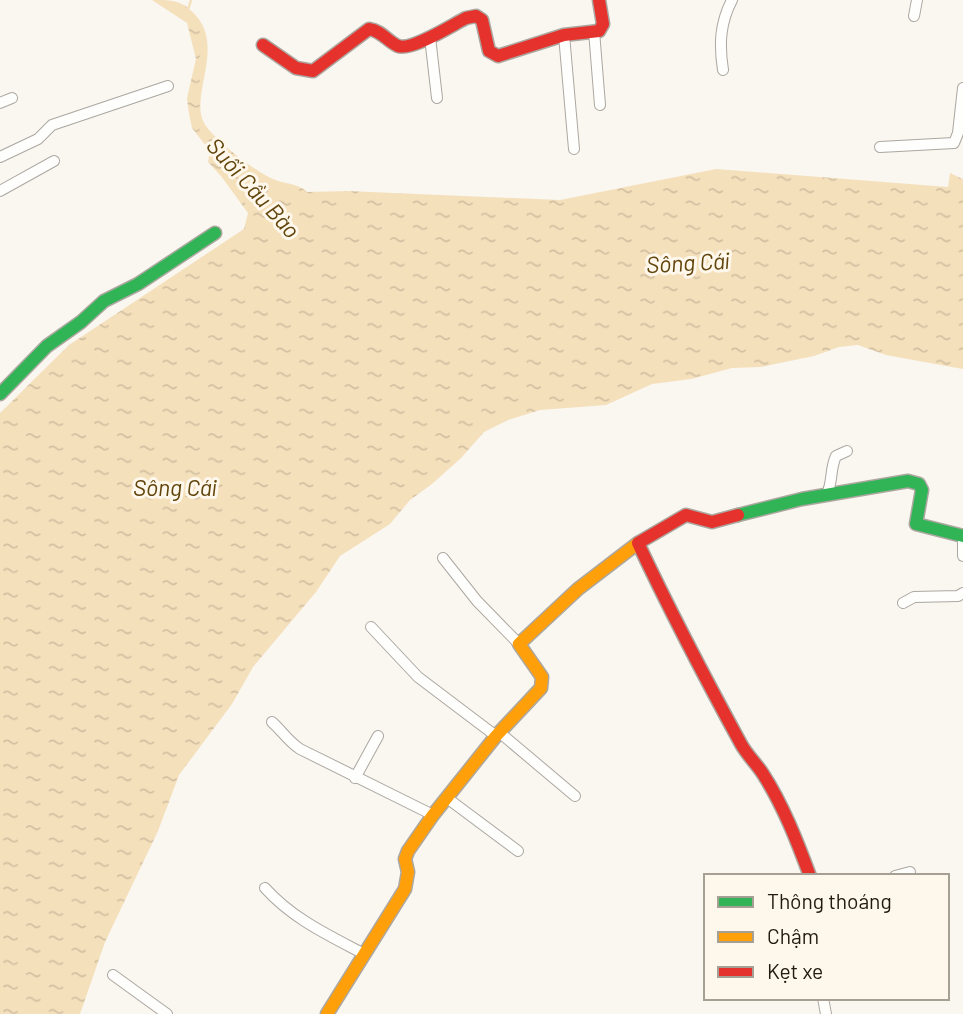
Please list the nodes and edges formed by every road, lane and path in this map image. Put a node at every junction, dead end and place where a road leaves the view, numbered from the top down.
1 (599, 0) edge
2 (732, 0) edge
3 (917, 0) edge
4 (914, 16) dead end
5 (594, 31) junction
6 (564, 34) junction
7 (430, 37) junction
8 (263, 46) dead end
9 (723, 70) dead end
10 (168, 86) dead end
11 (963, 88) edge
12 (12, 98) dead end
13 (437, 98) dead end
14 (0, 103) edge
15 (600, 105) dead end
16 (880, 147) dead end
17 (574, 149) dead end
18 (0, 157) edge
19 (54, 161) dead end
20 (0, 191) edge
21 (215, 233) dead end
22 (0, 394) edge
23 (847, 451) dead end
24 (827, 494) junction
25 (963, 538) edge
26 (638, 543) junction
27 (963, 556) edge
28 (443, 558) dead end
29 (963, 593) edge
30 (903, 603) dead end
31 (371, 627) dead end
32 (519, 644) junction
33 (272, 722) dead end
34 (497, 734) junction
35 (378, 736) dead end
36 (355, 778) junction
37 (575, 796) dead end
38 (447, 798) junction
39 (433, 815) junction
40 (518, 851) dead end
41 (910, 872) dead end
42 (809, 874) edge
43 (902, 874) edge
44 (265, 888) dead end
45 (364, 954) junction
46 (113, 975) dead end
47 (167, 1014) edge
48 (327, 1014) edge

1 - 5 street
2 - 9 street
3 - 4 street
5 - 6 street
5 - 15 street
6 - 7 street
6 - 17 street
7 - 8 street
7 - 13 street
10 - 18 street
11 - 16 street
12 - 14 street
19 - 20 street
21 - 22 street
23 - 24 street
24 - 25 street
24 - 26 street
25 - 27 street
26 - 32 street
26 - 42 street
28 - 32 street
29 - 30 street
31 - 34 street
32 - 34 street
33 - 36 street
34 - 37 street
34 - 38 street
35 - 36 street
36 - 39 street
38 - 39 street
38 - 40 street
39 - 45 street
41 - 43 street
44 - 45 street
45 - 48 street
46 - 47 street

